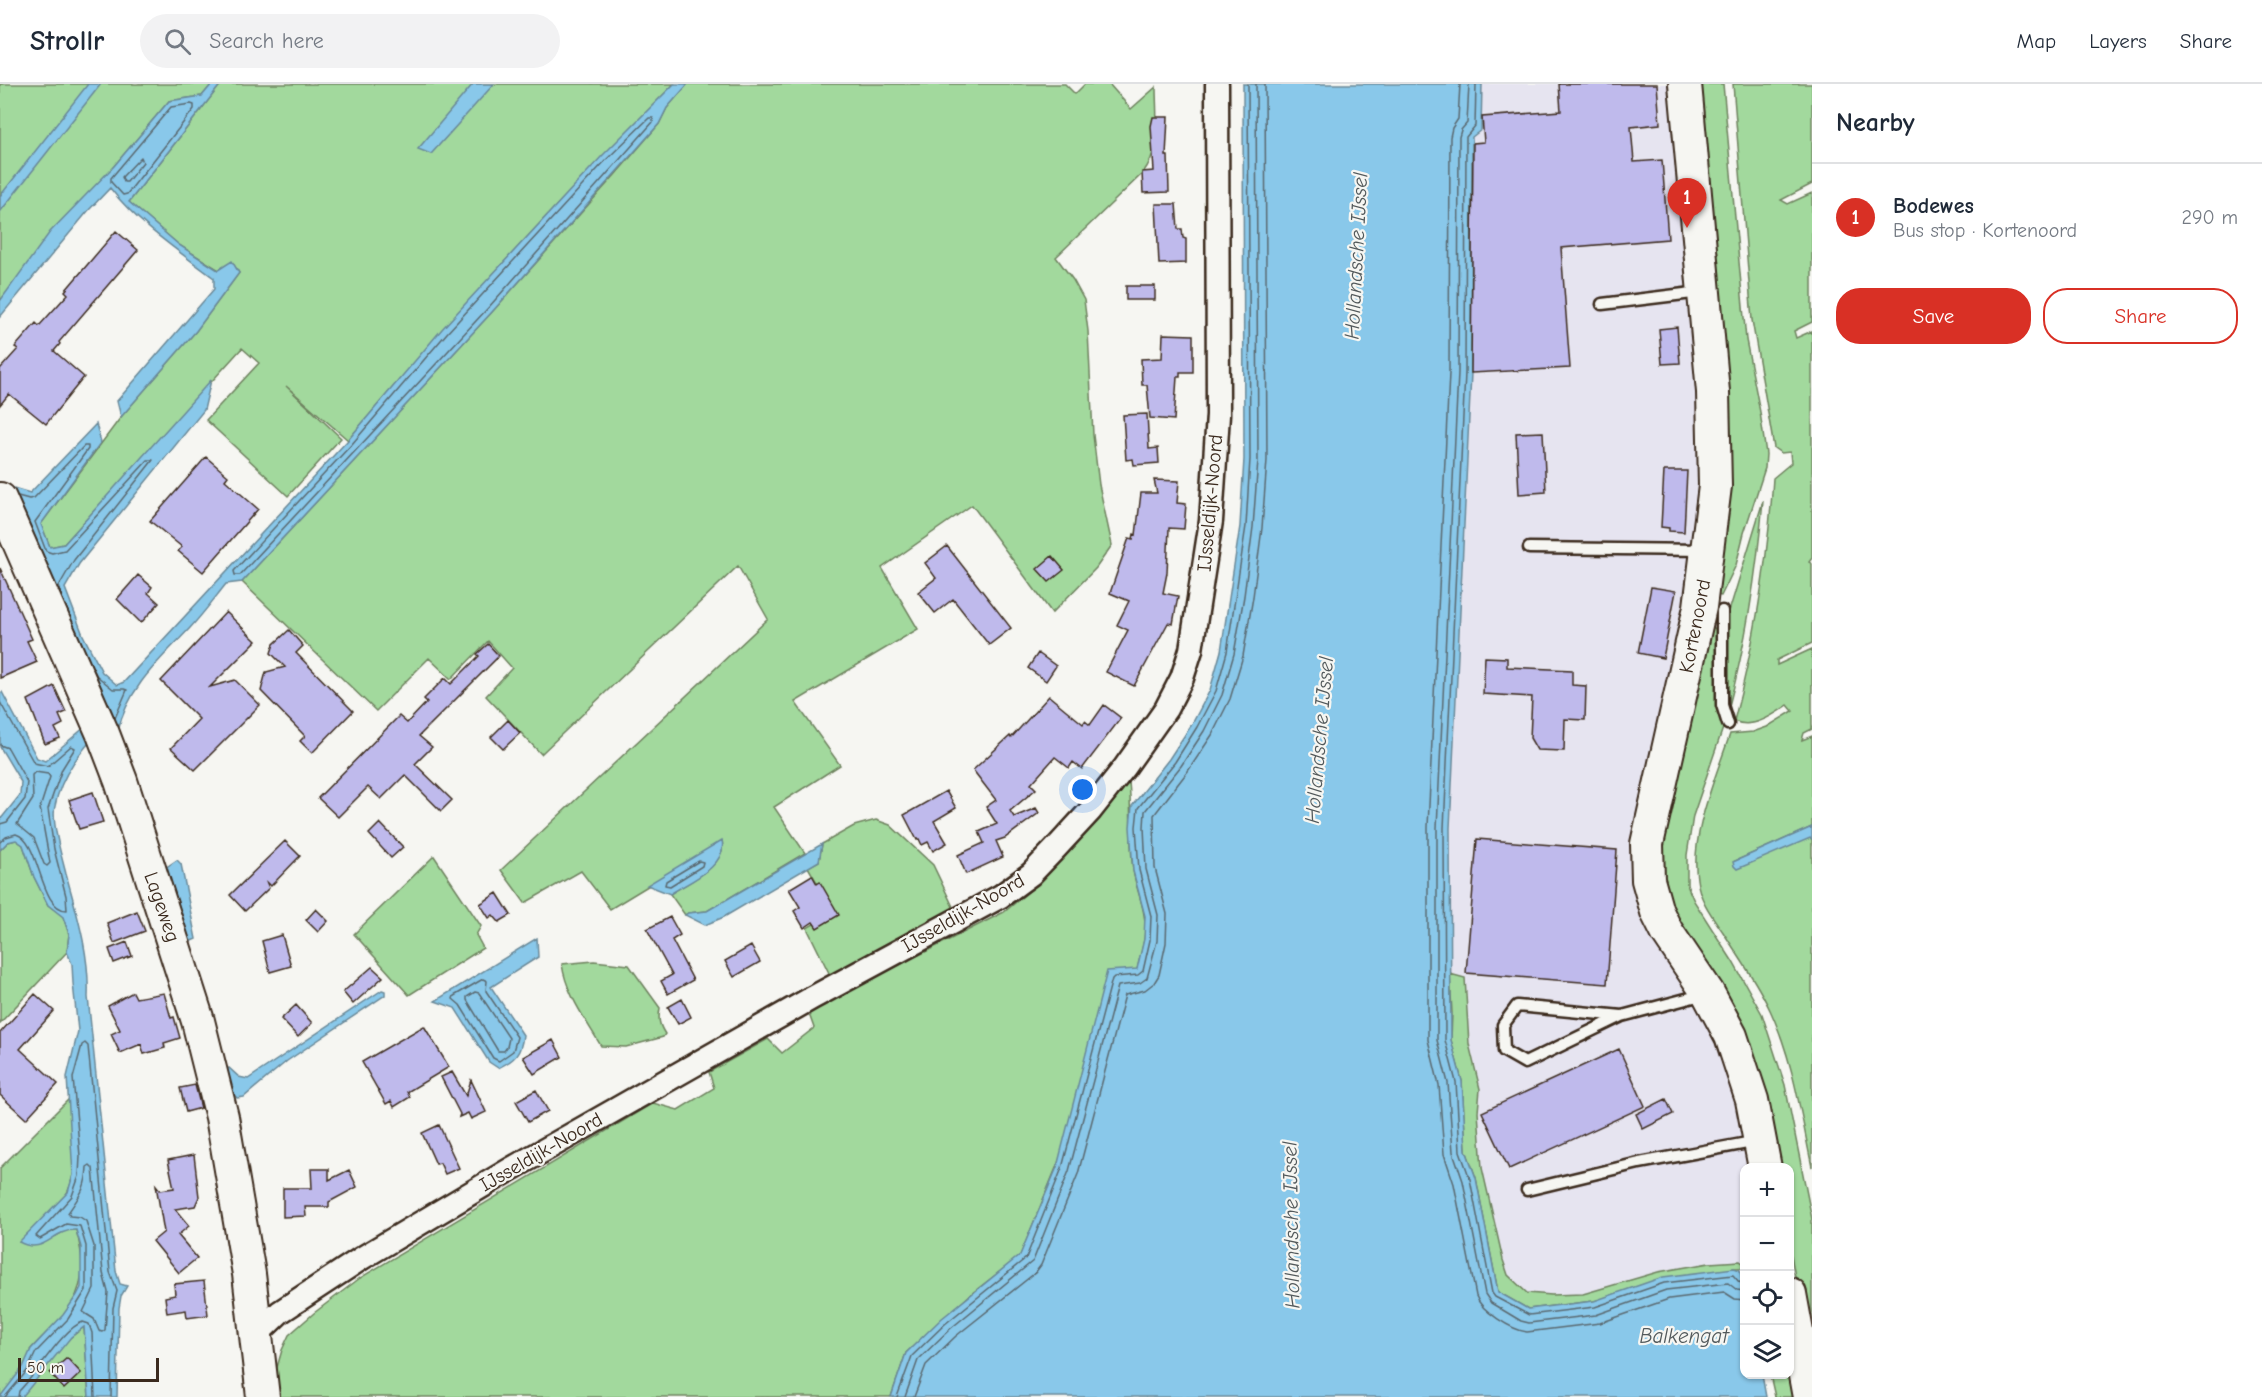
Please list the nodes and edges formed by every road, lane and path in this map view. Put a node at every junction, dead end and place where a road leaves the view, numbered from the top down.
1 (1217, 84) edge
2 (1684, 84) edge
3 (1704, 292) junction
4 (1602, 304) dead end
5 (0, 499) edge
6 (1529, 549) dead end
7 (1709, 550) junction
8 (1722, 611) dead end
9 (1728, 724) dead end
10 (1708, 993) junction
11 (1622, 1016) junction
12 (1762, 1154) edge
13 (1527, 1190) dead end
14 (1794, 1316) edge
15 (256, 1335) junction
16 (263, 1397) edge
17 (1809, 1397) edge

1 - 15 street, IJsseldijk-Noord
2 - 3 street, Kortenoord
3 - 4 lane
3 - 7 street, Kortenoord
5 - 15 street, Lageweg
6 - 7 lane
7 - 10 street, Kortenoord
8 - 9 lane
10 - 11 lane
10 - 12 street, Kortenoord
11 - 11 lane
12 - 13 lane
14 - 17 street
15 - 16 street

